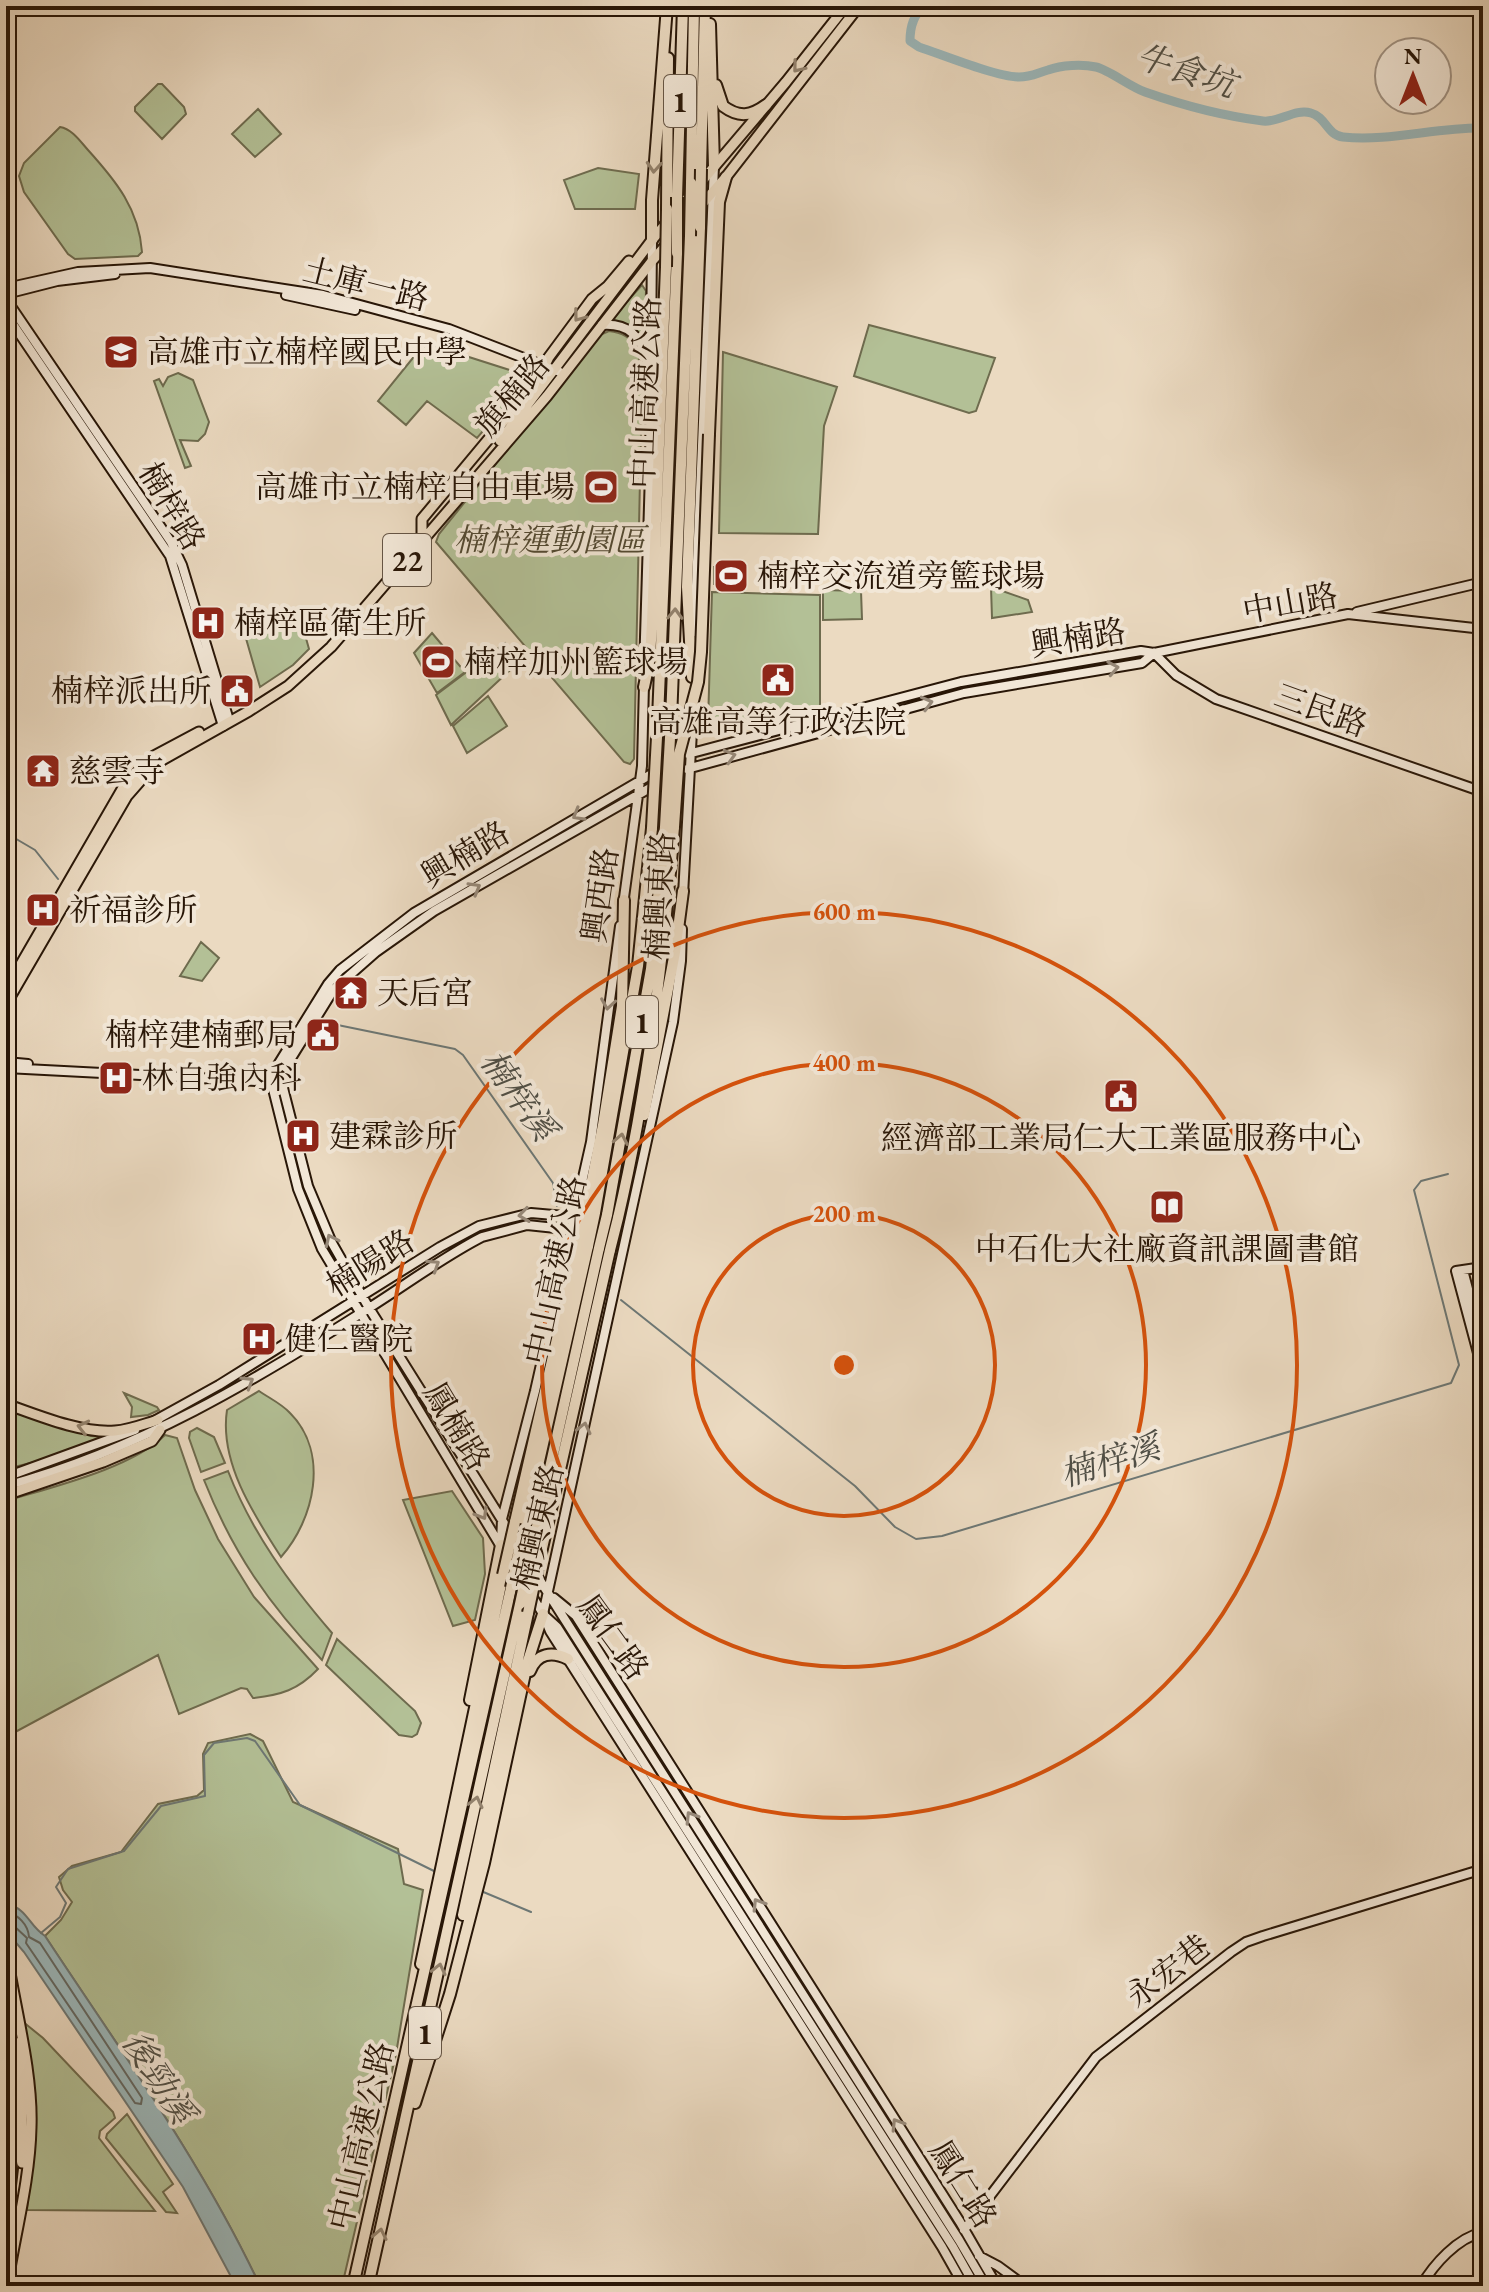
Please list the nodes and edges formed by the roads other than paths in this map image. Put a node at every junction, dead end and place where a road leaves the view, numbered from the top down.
1 (667, 6) edge
2 (683, 6) edge
3 (694, 6) edge
4 (846, 6) edge
5 (859, 6) edge
6 (708, 8) edge
7 (666, 20) junction
8 (766, 105) junction
9 (714, 166) junction
10 (726, 177) junction
11 (713, 191) junction
12 (652, 240) junction
13 (652, 261) junction
14 (6, 294) edge
15 (6, 314) edge
16 (669, 318) junction
17 (692, 319) junction
18 (602, 325) junction
19 (679, 343) junction
20 (650, 365) junction
21 (543, 367) junction
22 (558, 375) junction
23 (422, 533) junction
24 (1483, 582) edge
25 (1348, 614) junction
26 (1483, 629) edge
27 (1154, 653) junction
28 (692, 677) junction
29 (644, 687) junction
30 (223, 722) junction
31 (692, 752) junction
32 (691, 767) junction
33 (639, 779) junction
34 (1483, 792) edge
35 (638, 793) junction
36 (670, 827) junction
37 (683, 891) junction
38 (67, 892) junction
39 (624, 900) junction
40 (338, 978) junction
41 (6, 990) edge
42 (6, 1004) edge
43 (6, 1065) edge
44 (276, 1079) junction
45 (631, 1163) junction
46 (601, 1214) junction
47 (575, 1217) junction
48 (572, 1229) junction
49 (628, 1229) junction
50 (626, 1239) junction
51 (589, 1245) junction
52 (1483, 1267) edge
53 (1460, 1270) junction
54 (362, 1296) junction
55 (352, 1302) junction
56 (369, 1308) junction
57 (359, 1314) junction
58 (1483, 1346) edge
59 (554, 1372) junction
60 (1483, 1372) edge
61 (6, 1401) edge
62 (159, 1425) junction
63 (116, 1444) junction
64 (6, 1477) edge
65 (6, 1486) edge
66 (6, 1495) edge
67 (502, 1519) junction
68 (501, 1545) junction
69 (547, 1592) junction
70 (543, 1614) junction
71 (568, 1659) junction
72 (513, 1722) junction
73 (447, 1830) junction
74 (1483, 1869) edge
75 (442, 1875) junction
76 (468, 1885) junction
77 (6, 1949) edge
78 (6, 1984) edge
79 (6, 2027) edge
80 (6, 2065) edge
81 (6, 2169) edge
82 (391, 2181) junction
83 (6, 2216) edge
84 (964, 2230) junction
85 (1483, 2232) edge
86 (979, 2256) junction
87 (6, 2257) edge
88 (7, 2286) edge
89 (353, 2286) edge
90 (368, 2286) edge
91 (964, 2286) edge
92 (975, 2286) edge
93 (986, 2286) edge
94 (997, 2286) edge
95 (1025, 2286) edge
96 (1421, 2286) edge

1 - 7 highway
2 - 16 highway, 中山高速公路 / 1, bridge
3 - 17 highway, 中山高速公路 / 1, bridge
4 -> 8 main road, 旗楠路 / 22
5 - 10 main road, 旗楠路 / 22
6 - 8 highway
6 - 9 highway
6 - 17 highway, bridge
7 -> 12 highway
7 - 16 highway, bridge
8 - 9 main road, 旗楠路 / 22
9 - 11 street, 楠興東路
9 - 12 main road, 旗楠路 / 22
10 - 11 main road, 旗楠路 / 22
10 - 36 highway, bridge
11 - 13 main road, 旗楠路 / 22
11 - 28 street, 楠興東路
12 - 13 street, 興西路
12 -> 21 main road, 旗楠路 / 22
12 - 22 main road, 旗楠路 / 22
13 - 18 main road, 旗楠路 / 22
13 - 20 street, 興西路
14 - 21 street, 土庫一路
14 - 30 street, 楠梓路
15 - 30 street, 楠梓路
16 - 19 highway, 中山高速公路 / 1
17 - 19 highway, 中山高速公路 / 1
18 - 20 street
18 - 22 main road, 旗楠路 / 22
19 - 28 highway
19 - 29 highway
36 -> 19 highway, 中山高速公路 / 1, bridge
19 - 46 highway, 中山高速公路 / 1, bridge
20 - 29 street, 興西路
21 - 22 street, 土庫一路
21 - 23 main road, 旗楠路 / 22
22 - 23 main road, 旗楠路 / 22
22 - 30 main road, 旗楠路 / 22
23 - 30 main road, 旗楠路 / 22
24 - 25 street
25 - 26 street, 中山路
25 - 27 street, 中山路
27 - 31 street, 興楠路
32 -> 27 street, 興楠路
27 - 34 street, 三民路
28 - 31 street, 楠興東路
29 - 33 street, 興西路
30 - 38 main road, 旗楠路 / 22
31 - 32 street, 楠興東路
31 - 33 street, 興楠路
32 - 35 street, 興楠路
32 - 37 street, 楠興東路
33 - 35 street, 興西路
33 -> 40 street, 興楠路
35 - 39 street, 興西路
40 -> 35 street, 興楠路
36 - 45 highway
46 -> 36 highway, 中山高速公路 / 1
37 - 45 highway
37 - 49 street, 楠興東路
38 - 41 main road, 22
38 - 42 main road, 22
39 - 46 highway
39 -> 47 street, 興西路
40 - 44 street
43 - 44 street
54 -> 44 street, 鳳楠路
44 - 55 street, 鳳楠路
45 - 46 highway
46 - 51 highway, 中山高速公路 / 1, bridge
46 - 51 highway, bridge
47 - 48 street, 興西路
47 - 49 street, 楠陽路
47 -> 54 street, 楠陽路
48 - 50 street, 楠陽路
48 - 51 street, 興西路
56 -> 48 street, 楠陽路
49 - 50 street, 楠興東路
69 -> 50 street, 楠興東路
51 - 59 highway, 中山高速公路 / 1
51 - 67 street, 興西路
76 -> 51 highway, 中山高速公路 / 1, bridge
51 - 76 highway, bridge
52 - 53 street
53 - 58 street
53 - 60 street
54 - 55 street, 楠陽路
54 - 56 street, 鳳楠路
55 - 57 street, 鳳楠路
55 - 62 street, 楠陽路
56 - 57 street, 楠陽路
56 - 67 street, 鳳楠路
62 -> 57 street, 楠陽路
57 -> 68 street, 鳳楠路
59 - 73 highway, bridge
59 - 75 highway, 中山高速公路 / 1, bridge
62 -> 61 main road
62 - 63 street, 楠陽路
62 - 66 main road
63 - 64 street
63 - 65 street
67 - 68 street, 興西路
67 - 69 street, 鳳楠路
68 - 70 street, 鳳楠路
68 - 73 highway
69 - 70 street, 楠興東路
84 -> 69 street, 鳳仁路
93 -> 69 street, 鳳仁路
70 - 71 street, 鳳仁路
70 - 72 highway
70 - 92 street, 鳳仁路
71 - 72 highway
71 - 91 street, 鳳仁路
72 - 76 highway
73 - 75 highway
74 - 84 street, 永宏巷
75 - 89 highway, 中山高速公路 / 1
82 -> 76 highway, 中山高速公路 / 1
76 - 82 highway
77 - 88 main road
78 - 87 main road
79 - 83 main road
80 - 81 main road
90 -> 82 highway, 中山高速公路 / 1
84 - 86 street, 鳳仁路
85 - 96 street
86 - 94 street, 鳳仁路
86 - 95 street

